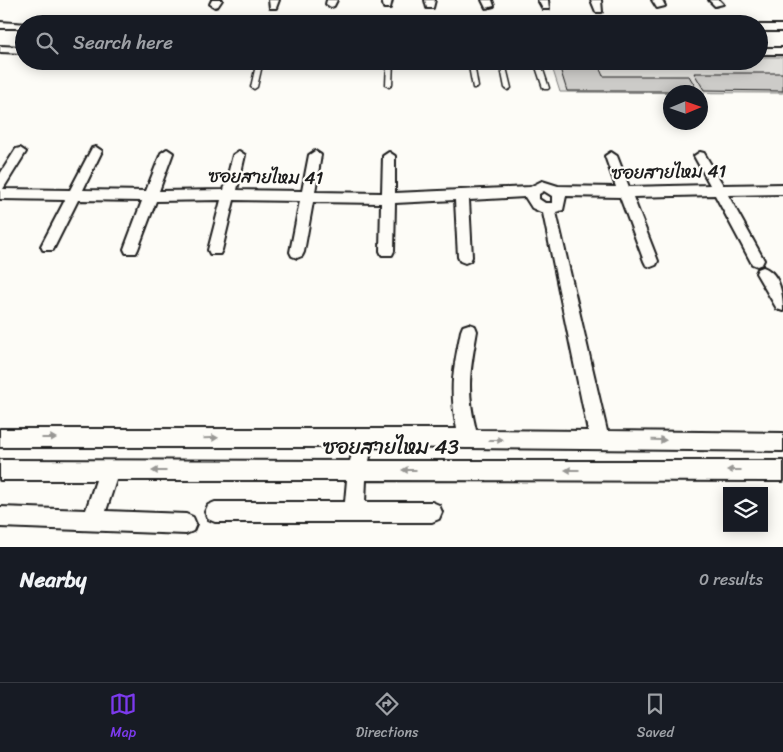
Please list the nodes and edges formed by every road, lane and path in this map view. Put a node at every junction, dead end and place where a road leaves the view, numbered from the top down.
1 (596, 0) edge
2 (599, 10) dead end
3 (0, 25) edge
4 (15, 25) edge
5 (768, 28) edge
6 (783, 28) edge
7 (0, 49) edge
8 (15, 50) edge
9 (768, 51) edge
10 (783, 51) edge
11 (258, 70) edge
12 (390, 70) edge
13 (472, 70) edge
14 (504, 70) edge
15 (540, 70) edge
16 (389, 85) dead end
17 (254, 87) dead end
18 (475, 87) dead end
19 (508, 88) dead end
20 (546, 88) dead end
21 (20, 152) dead end
22 (96, 152) dead end
23 (167, 153) dead end
24 (239, 155) dead end
25 (315, 155) dead end
26 (389, 156) dead end
27 (611, 156) dead end
28 (700, 156) dead end
29 (0, 185) edge
30 (717, 190) junction
31 (783, 190) edge
32 (556, 191) junction
33 (532, 192) junction
34 (625, 192) junction
35 (0, 194) edge
36 (75, 194) junction
37 (229, 195) junction
38 (152, 196) junction
39 (308, 196) junction
40 (462, 196) junction
41 (387, 198) junction
42 (549, 209) junction
43 (48, 246) dead end
44 (131, 249) dead end
45 (215, 250) dead end
46 (387, 251) dead end
47 (298, 252) dead end
48 (465, 257) dead end
49 (650, 261) dead end
50 (783, 304) edge
51 (469, 331) dead end
52 (0, 438) edge
53 (365, 439) junction
54 (600, 439) junction
55 (469, 440) junction
56 (783, 442) edge
57 (0, 470) edge
58 (357, 470) junction
59 (783, 470) edge
60 (109, 471) junction
61 (354, 511) junction
62 (215, 512) dead end
63 (432, 512) dead end
64 (0, 517) edge
65 (93, 519) junction
66 (186, 524) dead end

1 - 2 street
3 - 4 street
5 - 6 street
7 - 8 street
9 - 10 street
11 - 17 lane
12 - 16 lane
13 - 18 lane
14 - 19 lane
15 - 20 lane
21 - 29 street
22 - 36 street
23 - 38 street
24 - 37 street
25 - 39 street
26 - 41 street
27 - 34 street
28 - 30 street
30 - 31 street, ซอยสายไหม 41
30 - 34 street, ซอยสายไหม 41
30 - 50 street
32 - 33 street
32 - 34 street, ซอยสายไหม 41
32 - 42 street
33 - 40 street, ซอยสายไหม 41
33 - 42 street
34 - 49 street
35 - 36 street, ซอยสายไหม 41
36 - 38 street, ซอยสายไหม 41
36 - 43 street
37 - 38 street, ซอยสายไหม 41
37 - 39 street, ซอยสายไหม 41
37 - 45 street
38 - 44 street
39 - 41 street, ซอยสายไหม 41
39 - 47 street
40 - 41 street, ซอยสายไหม 41
40 - 48 street
41 - 46 street
42 - 54 street
51 - 55 street
52 -> 53 street
53 - 55 street
53 - 58 street
55 -> 54 street
54 -> 56 street
57 - 60 street, ซอยสายไหม 43
59 -> 58 street, ซอยสายไหม 43
58 -> 60 street, ซอยสายไหม 43
58 - 61 street
60 - 65 street
61 - 62 street
61 - 63 street
64 - 65 street
65 - 66 street

